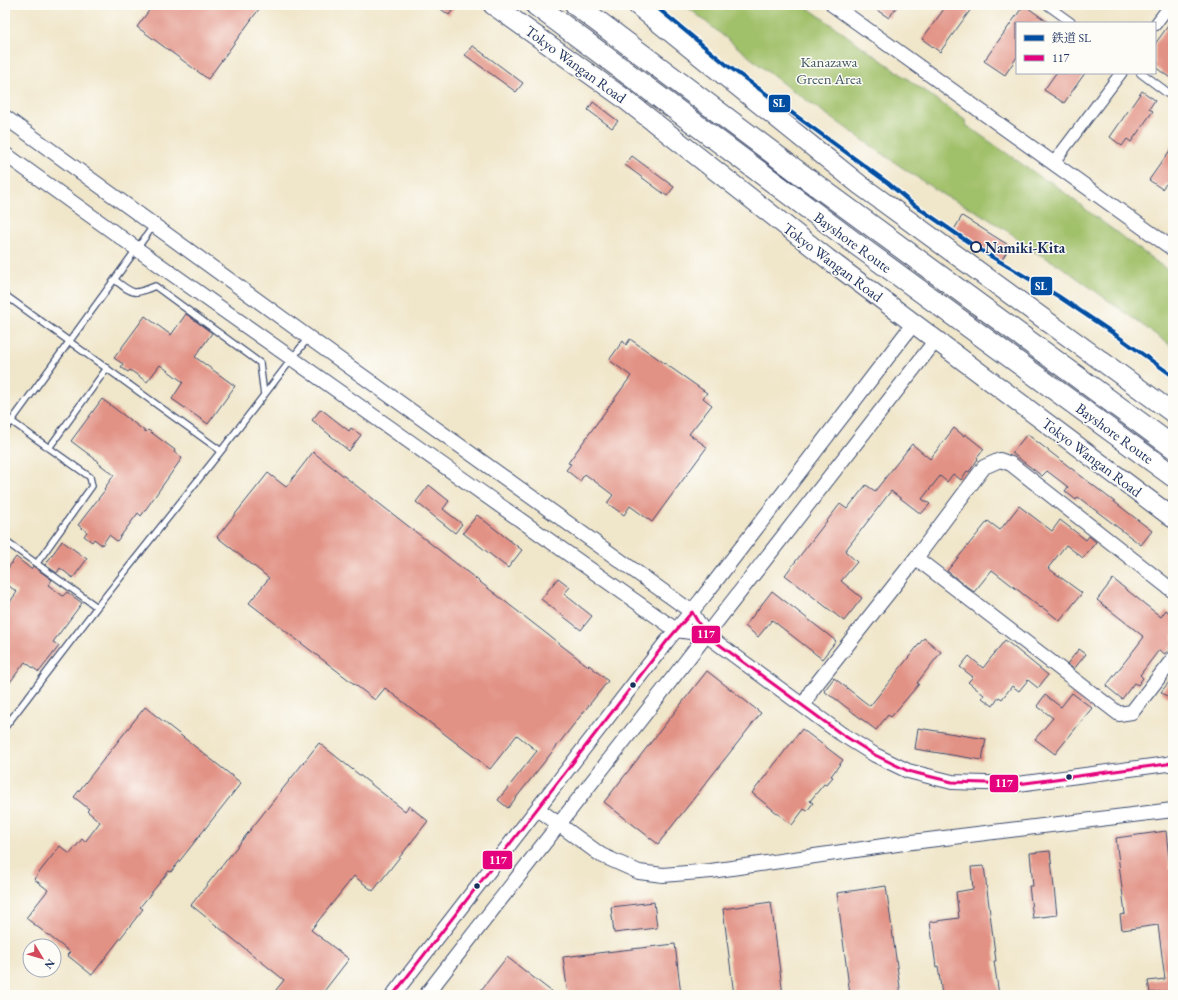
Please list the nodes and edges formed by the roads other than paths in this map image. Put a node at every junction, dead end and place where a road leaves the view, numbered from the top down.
1 (493, 5) edge
2 (536, 5) edge
3 (576, 5) edge
4 (637, 5) edge
5 (833, 5) edge
6 (1047, 5) edge
7 (1170, 5) edge
8 (1071, 22) edge
9 (1156, 24) edge
10 (1120, 74) edge
11 (1142, 74) edge
12 (1173, 97) edge
13 (5, 117) edge
14 (5, 154) edge
15 (1054, 162) junction
16 (154, 225) junction
17 (137, 249) junction
18 (1173, 249) edge
19 (115, 280) junction
20 (5, 295) edge
21 (914, 323) junction
22 (308, 337) junction
23 (936, 340) junction
24 (70, 341) junction
25 (292, 359) junction
26 (107, 368) junction
27 (264, 395) junction
28 (1173, 412) edge
29 (11, 421) junction
30 (5, 430) edge
31 (1173, 447) edge
32 (49, 448) junction
33 (221, 451) junction
34 (1173, 476) edge
35 (1173, 518) edge
36 (5, 541) edge
37 (916, 558) junction
38 (36, 563) junction
39 (1173, 591) edge
40 (97, 607) junction
41 (692, 612) junction
42 (676, 630) junction
43 (706, 634) junction
44 (1173, 659) edge
45 (804, 706) junction
46 (5, 727) edge
47 (1173, 762) edge
48 (538, 809) junction
49 (1173, 810) edge
50 (559, 824) junction
51 (394, 995) edge
52 (426, 995) edge

1 - 21 highway, Tokyo Wangan Road
2 - 34 highway, Bayshore Route
3 - 31 highway, Bayshore Route
4 - 28 highway
5 - 15 street
6 - 8 street
7 - 9 street
10 - 15 street
11 - 12 street
13 - 16 street
14 - 17 street
15 - 18 street
16 - 17 lane
16 - 22 street
17 - 19 lane
17 - 25 street
19 - 24 lane
19 - 27 lane
20 - 24 lane
21 - 23 highway, Tokyo Wangan Road
21 - 41 street
22 - 25 lane
22 - 41 street
23 - 35 highway, Tokyo Wangan Road
23 - 43 street
24 - 26 lane
24 - 29 lane
25 - 27 lane
25 - 42 street
26 - 32 lane
26 - 33 lane
27 - 33 lane
29 - 30 lane
29 - 32 lane
32 - 38 lane
33 - 40 lane
36 - 38 lane
37 - 39 street
37 - 44 street
37 - 45 street
38 - 40 lane
40 - 46 lane
41 - 42 street
41 - 43 street
42 - 43 street
42 - 48 street
43 - 45 street
43 - 50 street
45 - 47 street
48 - 50 street
48 - 51 street
49 - 50 street
50 - 52 street

